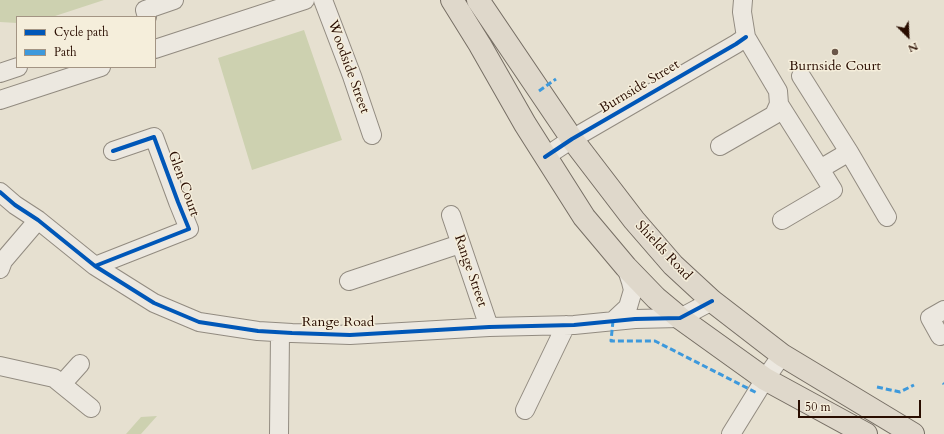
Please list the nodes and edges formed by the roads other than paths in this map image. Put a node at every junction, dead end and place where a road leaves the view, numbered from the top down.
1 (174, 0) edge
2 (305, 0) edge
3 (323, 0) edge
4 (452, 0) edge
5 (478, 0) edge
6 (743, 0) edge
7 (147, 16) edge
8 (746, 37) junction
9 (156, 45) edge
10 (16, 68) edge
11 (98, 68) edge
12 (0, 73) edge
13 (801, 76) dead end
14 (0, 99) edge
15 (779, 104) junction
16 (372, 135) dead end
17 (572, 139) junction
18 (720, 146) dead end
19 (113, 151) dead end
20 (849, 152) junction
21 (545, 157) junction
22 (820, 169) junction
23 (0, 192) edge
24 (451, 215) dead end
25 (887, 217) dead end
26 (38, 220) junction
27 (782, 220) dead end
28 (460, 244) junction
29 (95, 266) junction
30 (626, 267) junction
31 (0, 269) edge
32 (349, 281) dead end
33 (712, 300) junction
34 (944, 310) edge
35 (680, 318) junction
36 (613, 321) junction
37 (566, 325) junction
38 (488, 327) junction
39 (280, 332) junction
40 (940, 336) dead end
41 (782, 355) junction
42 (80, 364) dead end
43 (0, 366) edge
44 (765, 379) junction
45 (62, 384) junction
46 (91, 408) dead end
47 (525, 410) dead end
48 (279, 434) edge
49 (732, 434) edge
50 (866, 434) edge
51 (912, 434) edge

1 - 7 street
2 - 9 street
3 - 16 street, Woodside Street
4 - 21 main road
5 - 17 main road, Shields Road
6 - 8 street
8 - 15 street
8 - 17 street, Burnside Street
10 - 12 street
11 - 14 street
13 - 20 street
15 - 18 street
15 - 22 street
17 - 21 street, Burnside Street
17 - 33 main road, Shields Road
19 - 29 street, Glen Court
20 - 22 street
20 - 25 street
21 - 30 main road
22 - 27 street
23 - 26 street, Range Road
24 - 28 street, Range Street
26 - 29 street, Range Road
26 - 31 street
28 - 32 street
28 - 38 street, Range Street
29 - 39 street, Range Road
30 - 35 main road
30 - 36 street
33 - 35 street, Range Road
33 - 41 main road, Shields Road
34 - 40 street
35 - 36 street, Range Road
35 - 44 main road
36 - 37 street, Range Road
37 - 38 street, Range Road
37 - 47 street
38 - 39 street, Range Road
39 - 48 street
41 - 44 street
41 - 51 main road, Shields Road
42 - 45 street
43 - 45 street
44 - 49 street
44 - 50 main road
45 - 46 street

